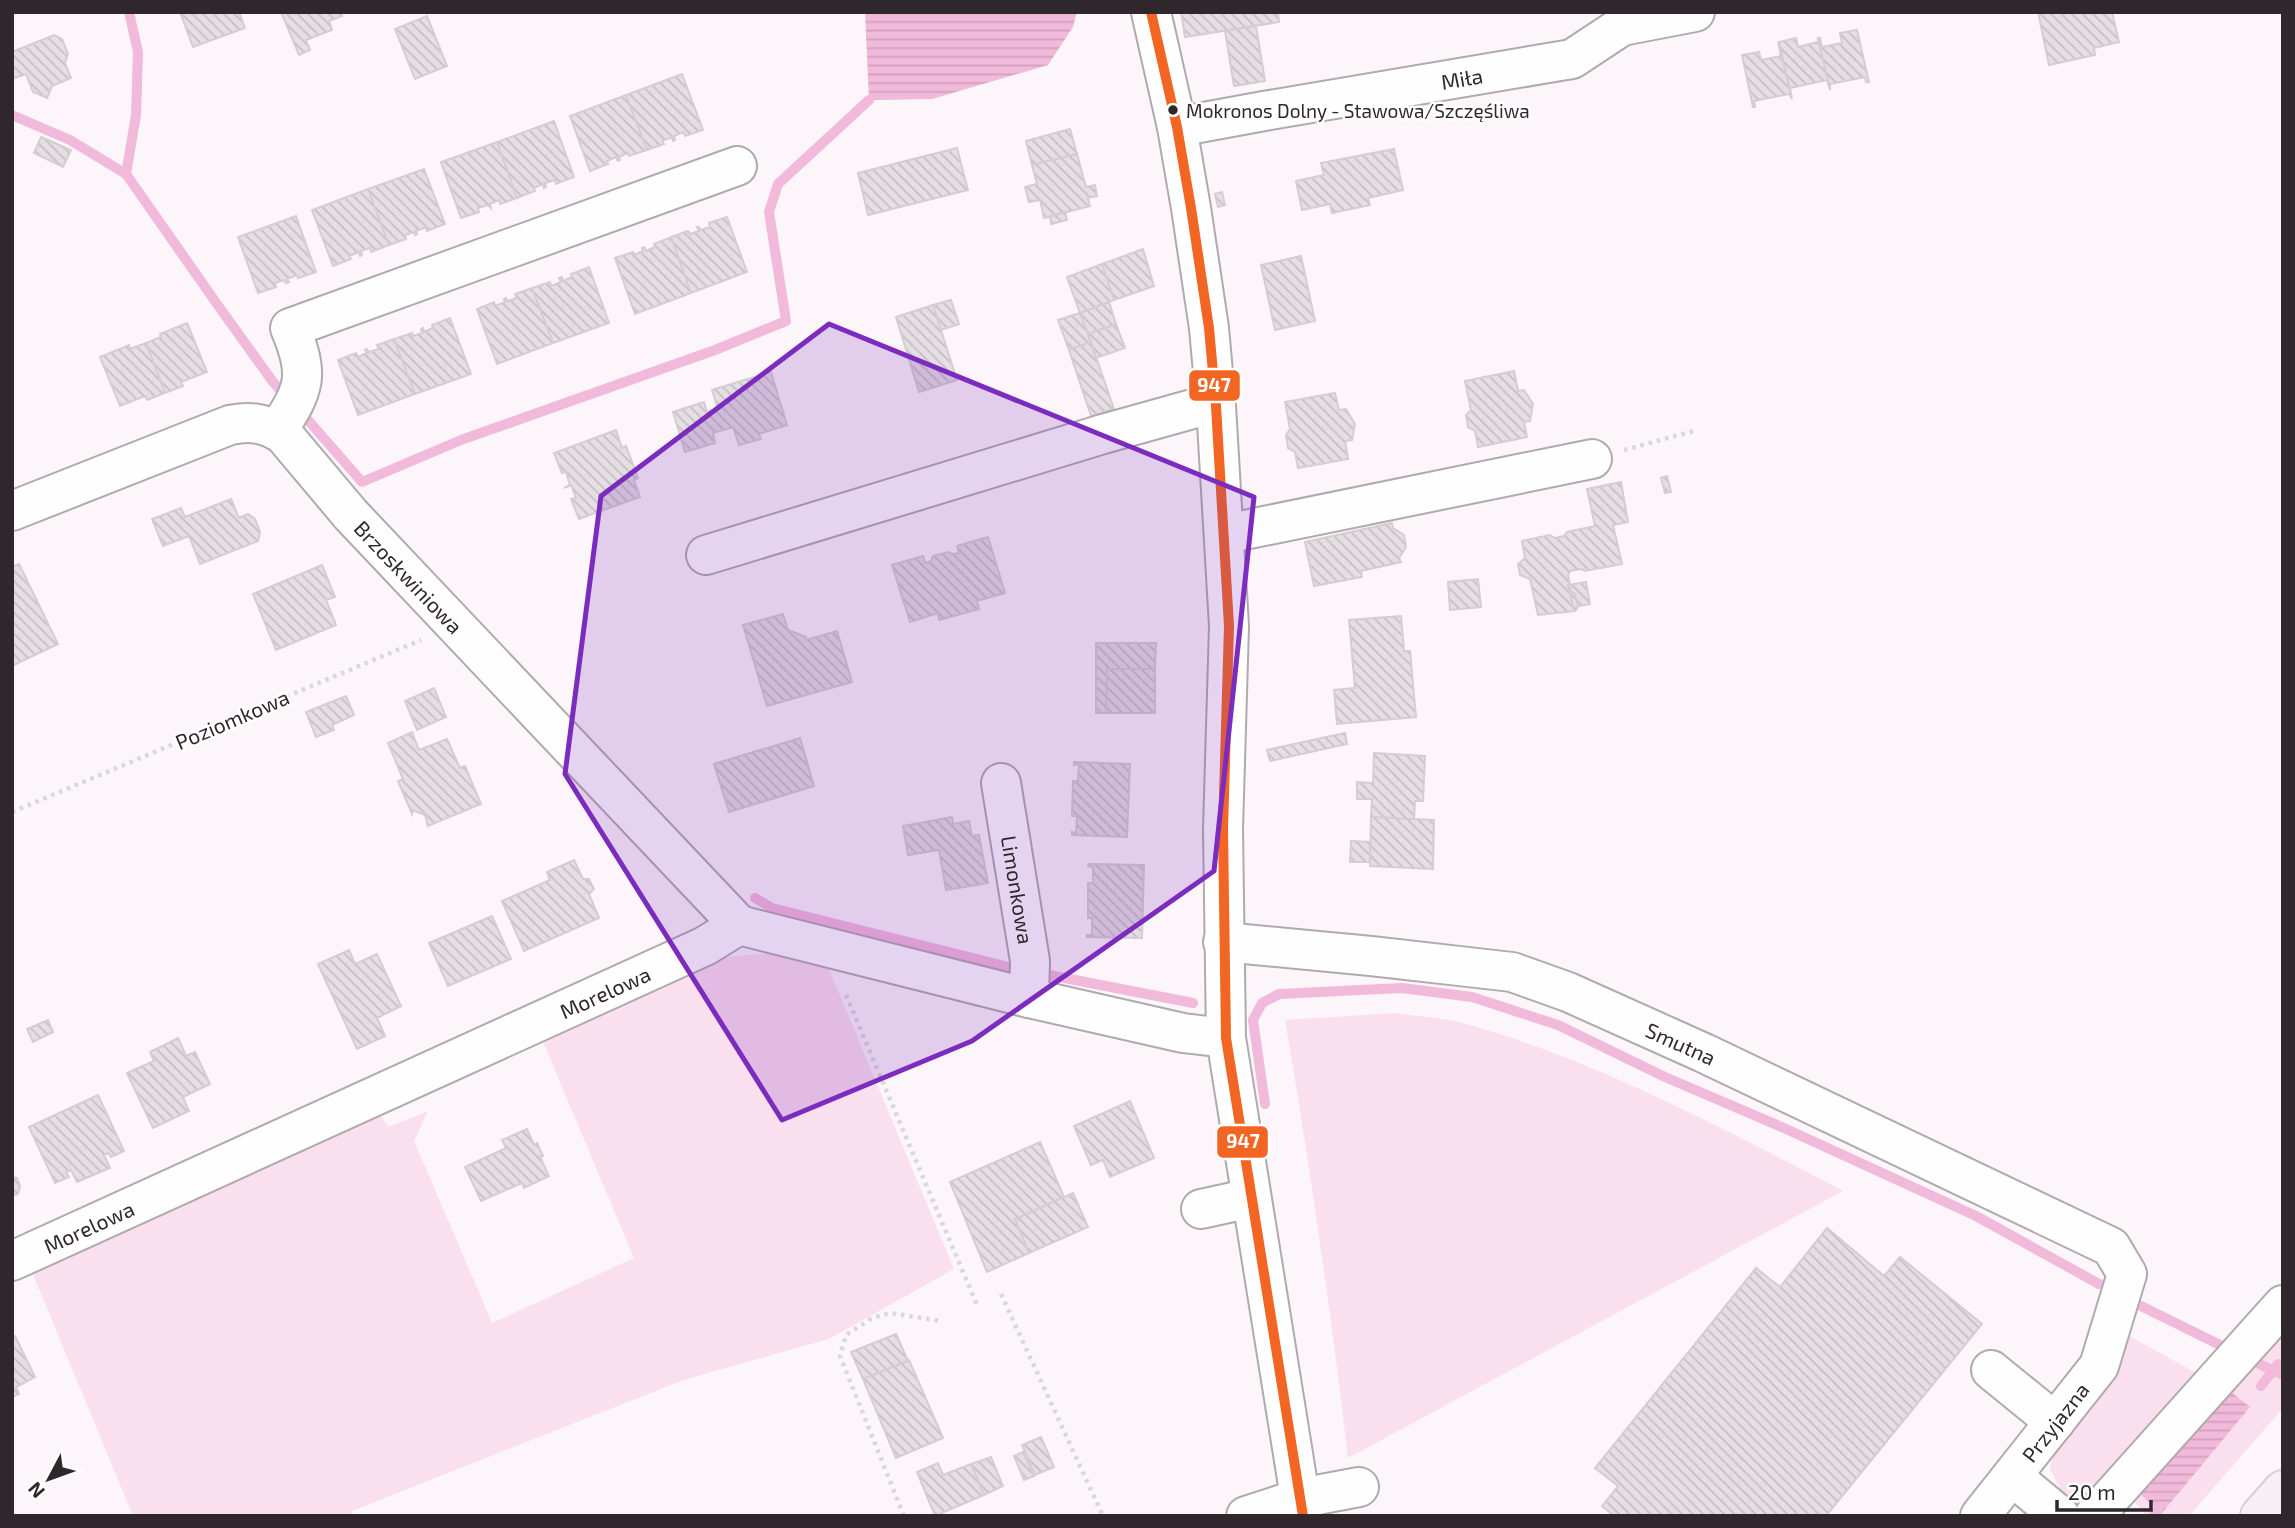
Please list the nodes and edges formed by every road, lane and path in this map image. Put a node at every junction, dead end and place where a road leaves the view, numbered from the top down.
1 (1151, 12) edge
2 (1695, 12) edge
3 (1177, 127) junction
4 (737, 166) dead end
5 (1216, 406) junction
6 (277, 431) junction
7 (1694, 431) dead end
8 (1592, 459) joint
9 (12, 511) edge
10 (1225, 534) junction
11 (706, 555) dead end
12 (448, 620) junction
13 (1001, 783) dead end
14 (12, 812) edge
15 (740, 925) junction
16 (1223, 943) junction
17 (1030, 981) junction
18 (846, 995) dead end
19 (1226, 1038) junction
20 (1251, 1198) junction
21 (1201, 1209) dead end
22 (2111, 1247) joint
23 (12, 1261) edge
24 (1001, 1294) dead end
25 (976, 1305) dead end
26 (2283, 1305) edge
27 (941, 1321) dead end
28 (1991, 1370) dead end
29 (2055, 1422) junction
30 (2013, 1476) junction
31 (1359, 1487) dead end
32 (2283, 1489) edge
33 (1302, 1507) edge
34 (904, 1516) edge
35 (1103, 1516) edge
36 (1246, 1516) edge
37 (1980, 1516) edge
38 (2060, 1516) edge
39 (2094, 1516) edge
40 (2260, 1516) edge

1 - 3 street
2 - 3 street, Miła
3 - 5 street
4 - 6 street
5 - 10 street
5 - 11 street
6 - 9 street, Brzoskwiniowa
6 - 12 street, Brzoskwiniowa
7 - 8 path
8 - 10 street
10 - 16 street
12 - 14 path, Poziomkowa
12 - 15 street, Brzoskwiniowa
13 - 17 street, Limonkowa
15 - 17 street
15 - 23 street, Morelowa
16 - 19 street
16 - 22 street, Smutna
17 - 19 street
18 - 25 path
19 - 20 street
20 - 21 street
20 - 33 street
22 - 29 street, Przyjazna
24 - 35 path
26 - 39 street
27 - 34 path
28 - 29 street
29 - 30 street, Przyjazna
30 - 37 street, Przyjazna
30 - 38 street
31 - 33 street
32 - 40 highway
33 - 36 street

